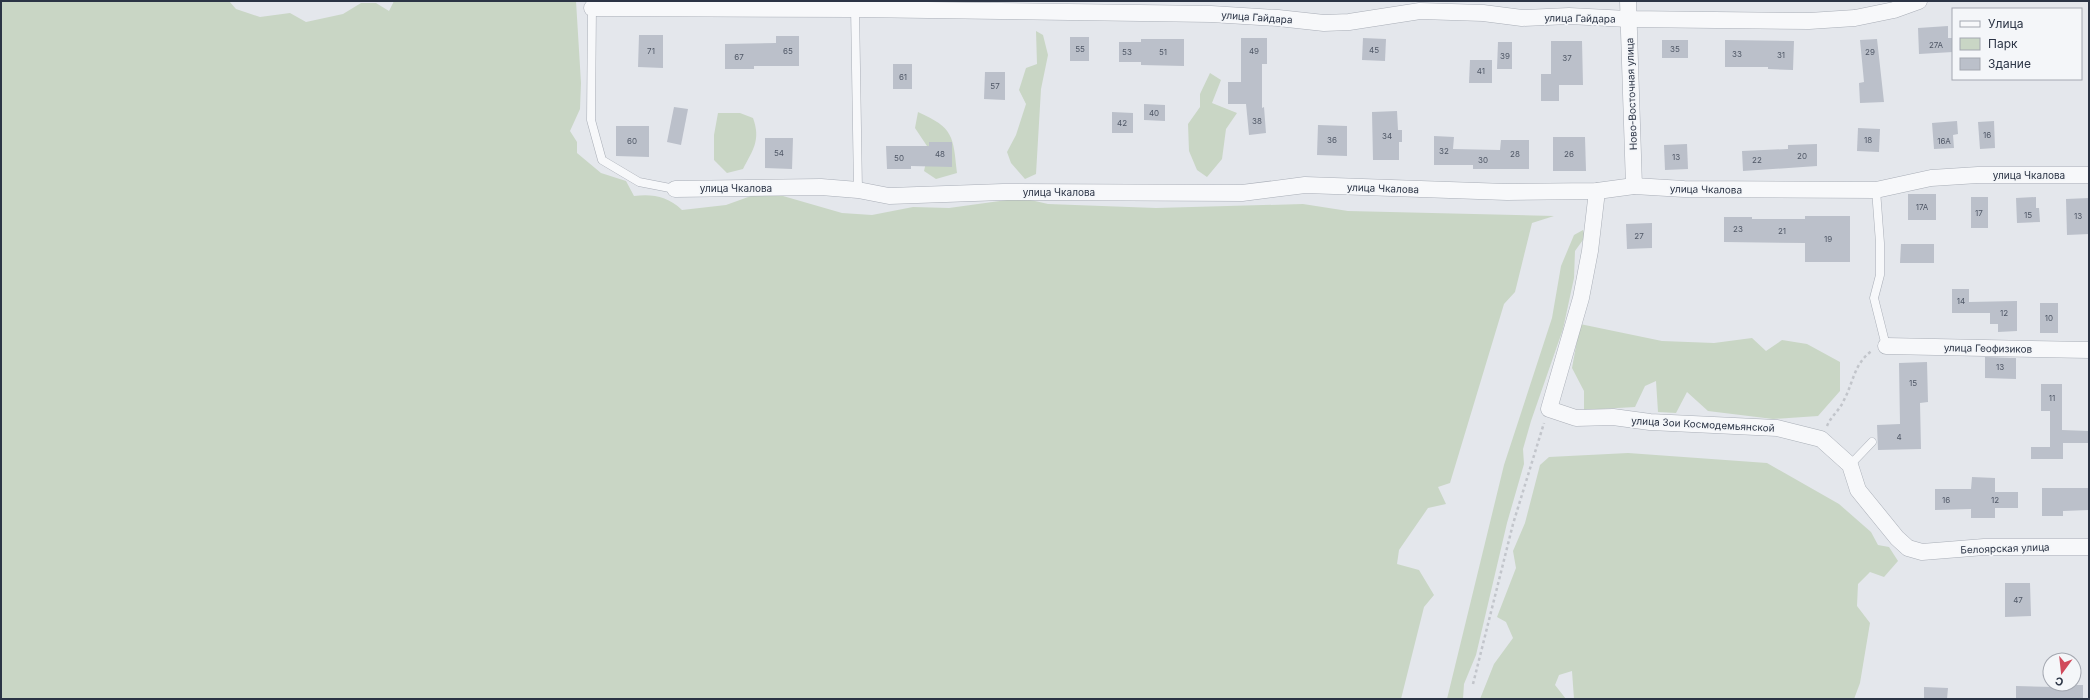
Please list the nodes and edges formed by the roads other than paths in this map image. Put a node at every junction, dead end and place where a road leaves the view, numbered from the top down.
1 (1628, 1) edge
2 (1919, 1) edge
3 (592, 4) edge
4 (855, 5) edge
5 (1211, 8) edge
6 (1628, 19) junction
7 (2089, 174) edge
8 (1634, 186) junction
9 (675, 188) joint
10 (858, 190) junction
11 (1876, 190) junction
12 (1597, 191) junction
13 (1886, 346) joint
14 (2089, 350) edge
15 (1872, 442) dead end
16 (1850, 466) junction
17 (2089, 547) edge
18 (1922, 552) joint

1 - 6 street, Ново-Восточная улица
2 - 6 street, улица Гайдара
3 - 4 street, улица Гайдара
3 - 9 lane
4 - 5 street, улица Гайдара
4 - 10 lane
5 - 6 street, улица Гайдара
6 - 8 street, Ново-Восточная улица
7 - 11 street, улица Чкалова
8 - 11 street, улица Чкалова
8 - 12 street, улица Чкалова
9 - 10 street, улица Чкалова
10 - 12 street, улица Чкалова
11 - 13 lane
12 - 16 street, улица Зои Космодемьянской
13 - 14 street, улица Геофизиков
15 - 16 lane
16 - 18 street, улица Зои Космодемьянской
17 - 18 street, Белоярская улица

